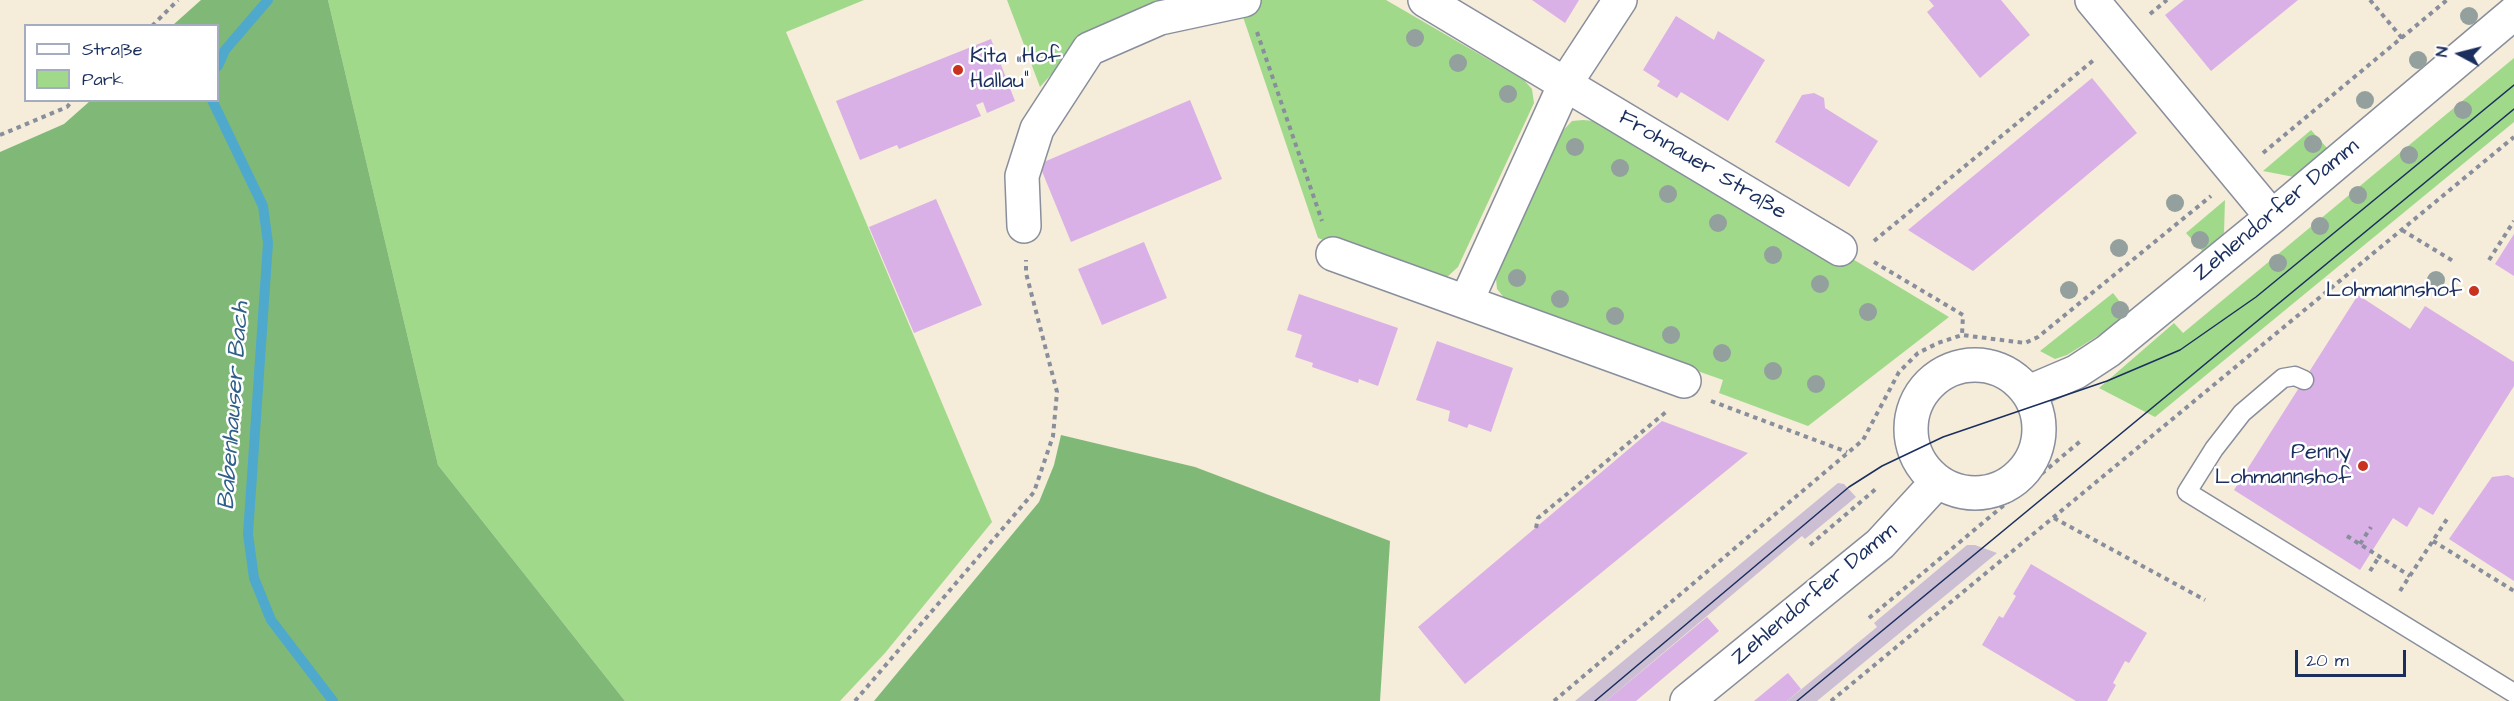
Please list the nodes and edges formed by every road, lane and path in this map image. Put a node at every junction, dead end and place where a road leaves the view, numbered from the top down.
1 (178, 0) edge
2 (1425, 0) edge
3 (1620, 0) edge
4 (2092, 0) edge
5 (2167, 0) edge
6 (2370, 0) edge
7 (2447, 0) edge
8 (1249, 11) edge
9 (2514, 13) edge
10 (154, 24) edge
11 (2123, 37) junction
12 (2402, 38) junction
13 (1565, 84) junction
14 (72, 102) edge
15 (0, 135) edge
16 (2514, 137) edge
17 (2237, 175) junction
18 (2272, 217) junction
19 (2514, 220) edge
20 (1024, 226) joint
21 (2402, 230) junction
22 (1850, 251) junction
23 (1333, 254) joint
24 (2489, 260) dead end
25 (2453, 261) dead end
26 (1466, 302) junction
27 (1962, 335) junction
28 (2304, 380) dead end
29 (1687, 387) junction
30 (2029, 392) junction
31 (2083, 440) dead end
32 (1847, 452) junction
33 (1937, 482) junction
34 (1876, 488) dead end
35 (2449, 516) dead end
36 (2054, 518) junction
37 (2371, 527) dead end
38 (1536, 528) dead end
39 (2347, 536) dead end
40 (2433, 541) junction
41 (1810, 544) dead end
42 (2360, 544) junction
43 (2379, 557) junction
44 (2373, 567) dead end
45 (2514, 591) edge
46 (2205, 600) dead end
47 (1869, 618) dead end
48 (2514, 693) edge
49 (855, 701) edge
50 (1554, 701) edge
51 (1687, 701) edge
52 (1831, 701) edge

1 - 10 path
2 - 13 street, Frohnauer Straße
3 - 13 street
4 - 11 street
5 - 11 path
6 - 12 path
7 - 12 path
8 - 20 street
8 - 23 path
9 - 18 street, Zehlendorfer Damm
11 - 17 street
11 - 22 path
12 - 17 path
13 - 22 street, Frohnauer Straße
13 - 26 street
14 - 15 path
16 - 21 path
17 - 18 street
17 - 27 path
18 - 30 street, Zehlendorfer Damm
19 - 24 path
20 - 49 path
21 - 25 path
21 - 36 path
22 - 27 path
23 - 26 street
26 - 29 street
27 - 32 path
28 - 48 lane
29 - 32 path
29 - 38 path
30 - 33 street
30 - 33 street
31 - 47 path
32 - 50 path
33 - 51 street, Zehlendorfer Damm
34 - 41 path
35 - 40 path
36 - 46 path
36 - 52 path
37 - 42 path
39 - 42 path
40 - 43 path
40 - 45 path
42 - 43 path
43 - 44 path

